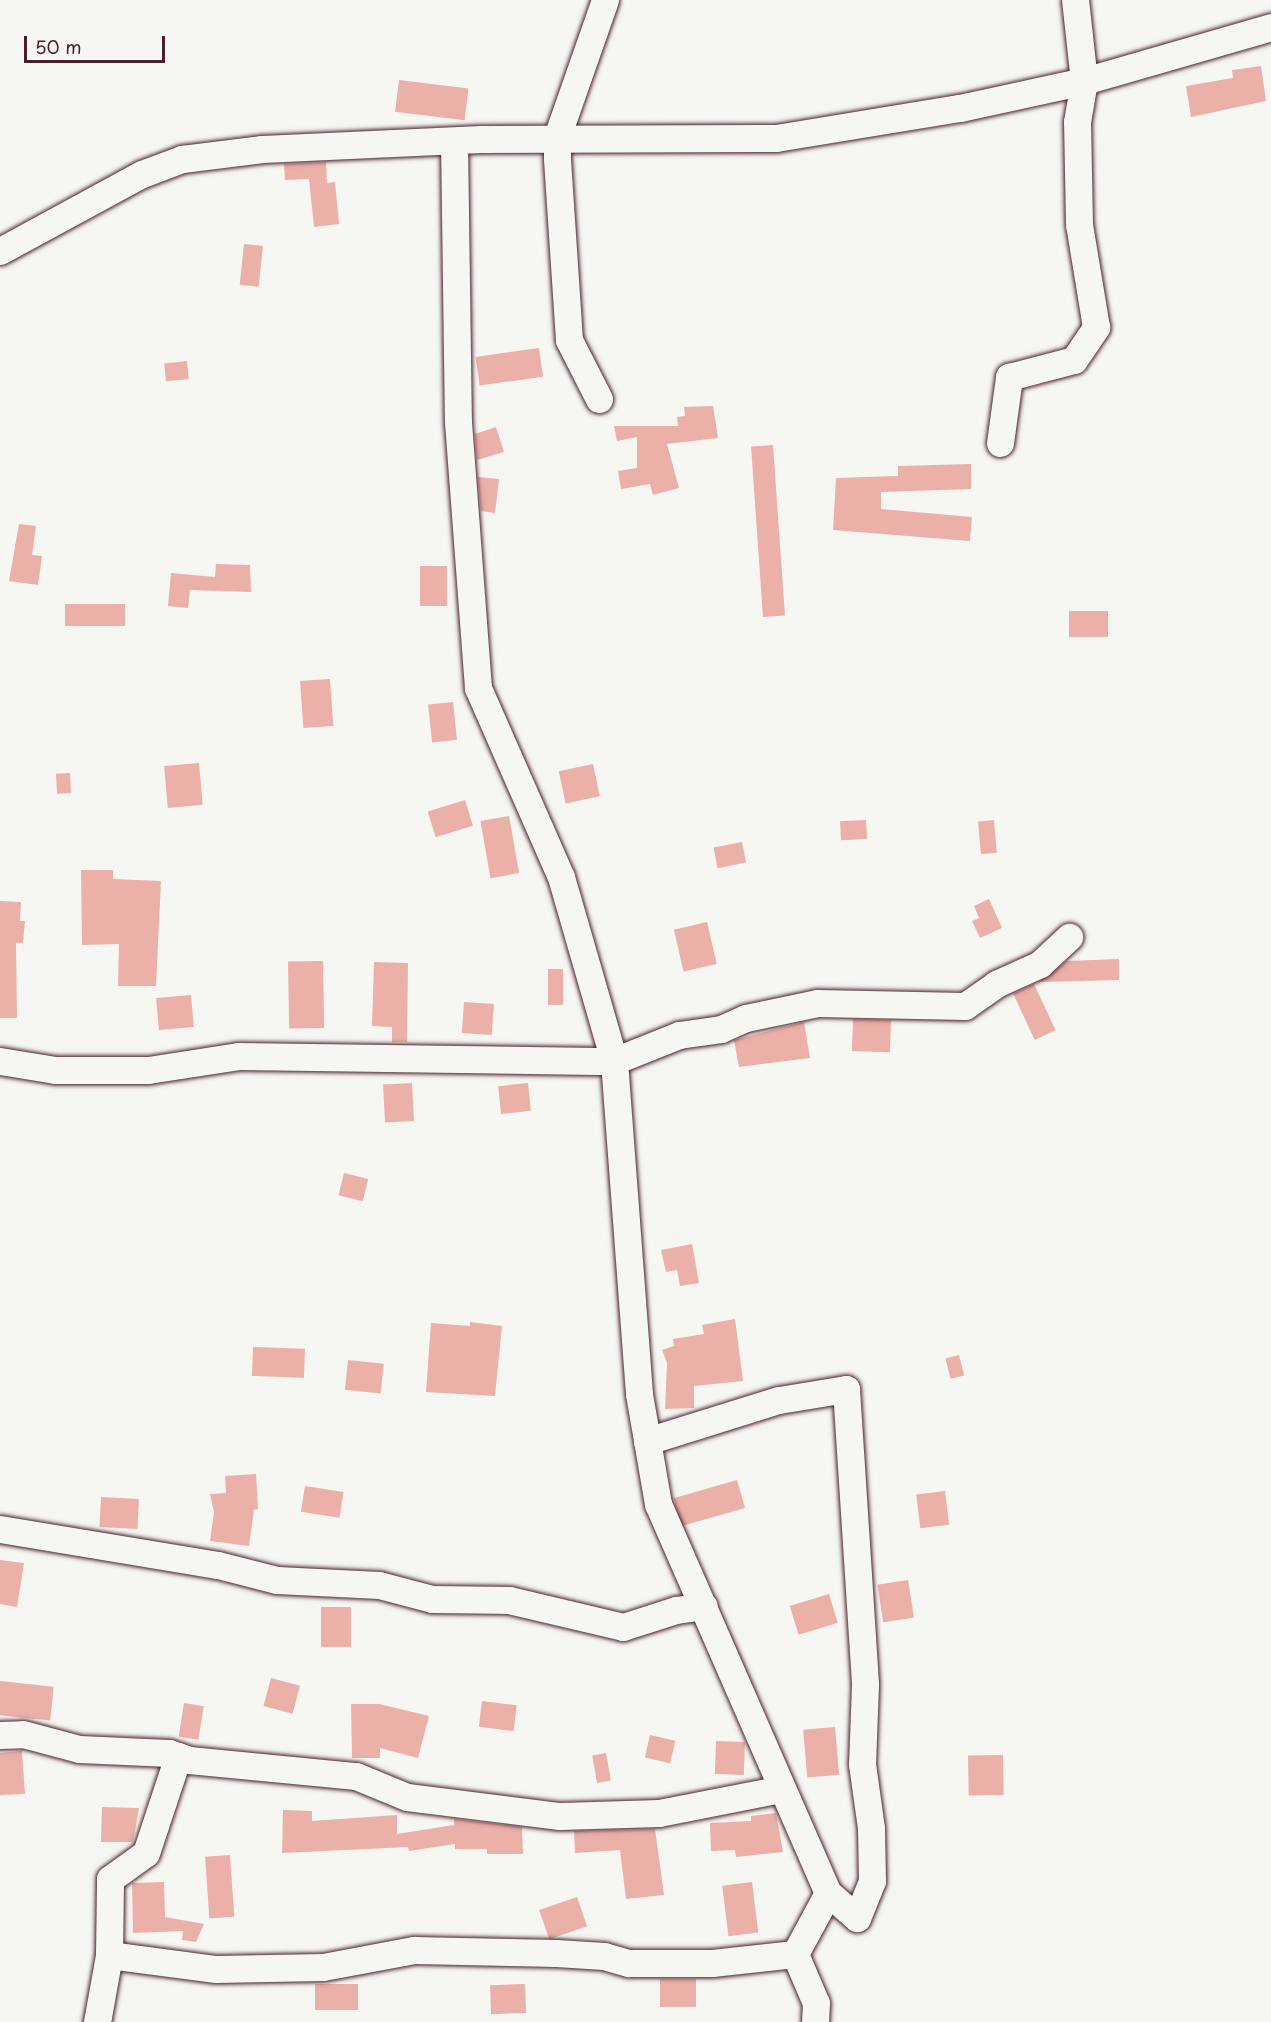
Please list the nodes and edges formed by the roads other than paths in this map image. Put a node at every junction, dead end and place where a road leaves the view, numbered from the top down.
1 (606, 0) edge
2 (1075, 0) edge
3 (1271, 27) edge
4 (1084, 81) junction
5 (557, 137) junction
6 (454, 141) junction
7 (0, 251) edge
8 (599, 399) dead end
9 (1000, 442) dead end
10 (1069, 937) dead end
11 (614, 1060) junction
12 (0, 1061) edge
13 (647, 1441) junction
14 (0, 1529) edge
15 (704, 1606) junction
16 (0, 1735) edge
17 (178, 1756) junction
18 (781, 1789) junction
19 (828, 1893) junction
20 (795, 1954) junction
21 (109, 1955) junction
22 (97, 2022) edge
23 (815, 2022) edge

1 - 5 street
2 - 4 street
3 - 4 street
4 - 5 street
4 - 9 street
5 - 6 street
5 - 8 street
6 - 7 street
6 - 11 street
10 - 11 street
11 - 12 street
11 - 13 street
13 - 15 street
13 - 19 street
14 - 15 street
15 - 18 street
16 - 17 street
17 - 18 street
17 - 21 street
18 - 19 street
19 - 20 street
20 - 21 street
20 - 23 street
21 - 22 street

